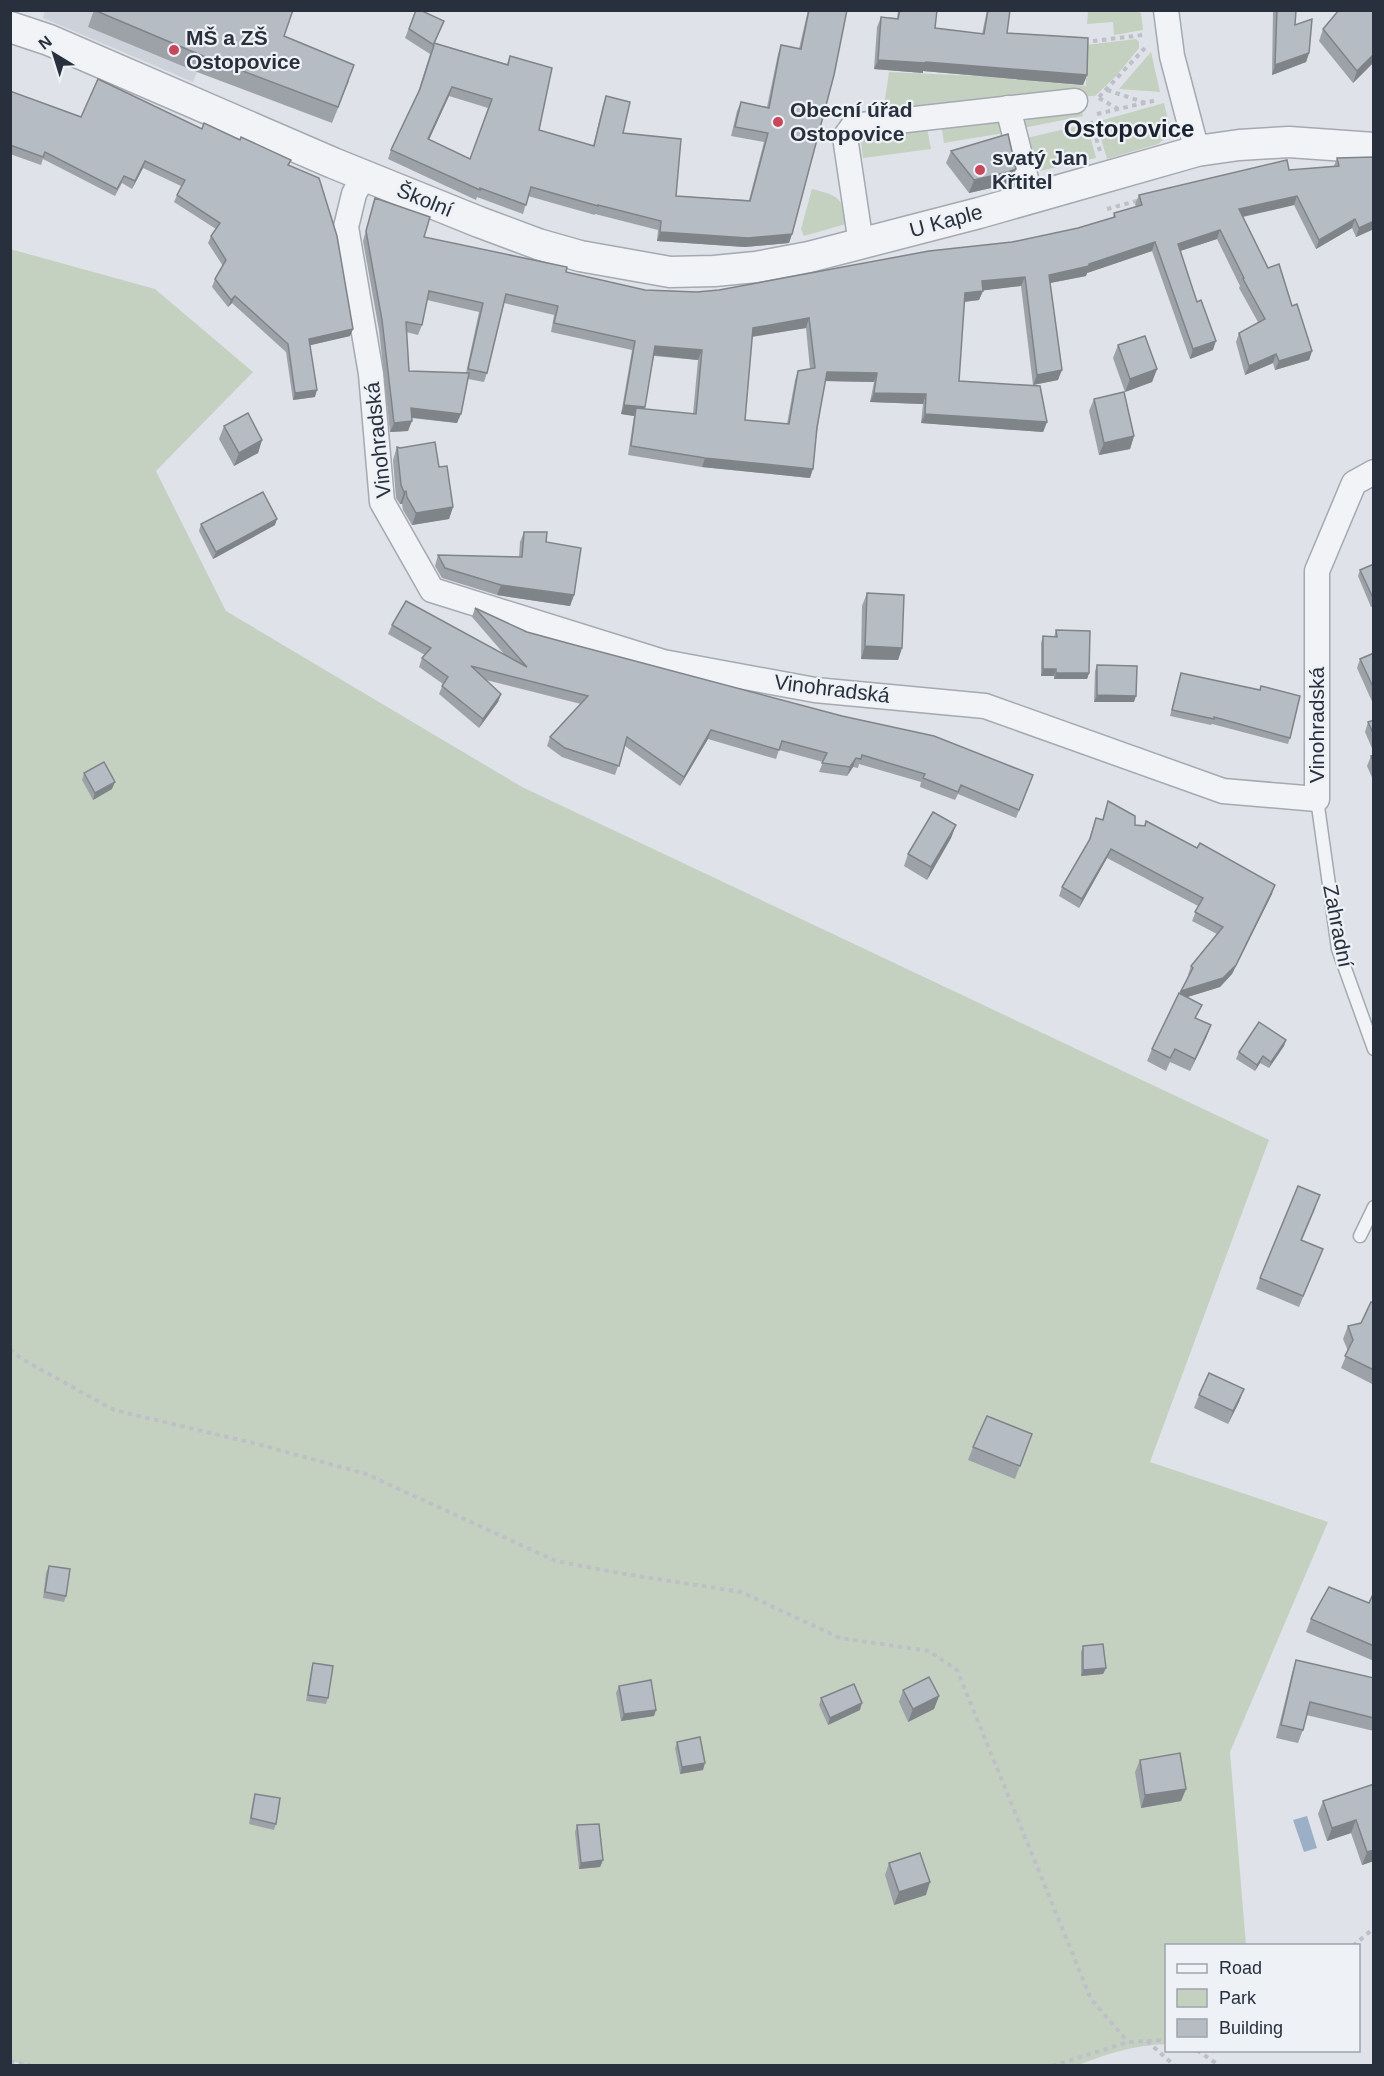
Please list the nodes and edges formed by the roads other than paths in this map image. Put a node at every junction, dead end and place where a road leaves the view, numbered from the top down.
1 (1166, 10) edge
2 (10, 27) edge
3 (1086, 100) road end
4 (1008, 108) junction
5 (1374, 148) edge
6 (1197, 151) junction
7 (364, 175) junction
8 (1027, 183) dead end
9 (861, 244) junction
10 (1374, 472) edge
11 (1317, 799) junction
12 (1374, 1049) edge
13 (1374, 1207) edge
14 (1360, 1236) dead end

1 - 6 street
2 - 7 street, Školní
3 - 4 street
4 - 8 street
4 - 9 street
5 - 6 street, U Kaple
6 - 9 street, U Kaple
7 - 9 street, Školní
7 - 11 street, Vinohradská
10 - 11 street, Vinohradská
11 - 12 lane, Zahradní
13 - 14 lane

